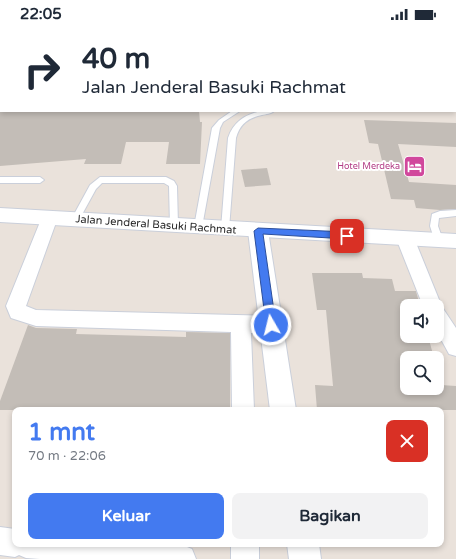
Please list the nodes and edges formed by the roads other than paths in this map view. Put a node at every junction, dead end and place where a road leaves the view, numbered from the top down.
1 (235, 112) edge
2 (267, 112) edge
3 (0, 180) edge
4 (40, 180) dead end
5 (456, 213) edge
6 (0, 215) edge
7 (50, 217) junction
8 (76, 218) junction
9 (174, 226) junction
10 (198, 227) junction
11 (225, 229) junction
12 (258, 231) junction
13 (406, 238) junction
14 (447, 240) edge
15 (430, 299) edge
16 (241, 325) junction
17 (271, 325) junction
18 (444, 326) edge
19 (456, 347) edge
20 (243, 407) edge
21 (283, 407) edge
22 (0, 542) edge
23 (12, 543) edge
24 (57, 547) edge
25 (245, 547) edge
26 (303, 547) edge
27 (182, 559) edge
28 (245, 559) edge
29 (305, 559) edge

1 - 10 lane
2 - 11 lane
3 - 4 lane
5 - 14 lane
6 - 7 main road, Jalan Jenderal Basuki Rachmat
7 - 8 main road, Jalan Jenderal Basuki Rachmat
7 - 16 street
8 - 9 main road, Jalan Jenderal Basuki Rachmat
8 - 9 lane
9 - 10 main road, Jalan Jenderal Basuki Rachmat
10 - 11 main road, Jalan Jenderal Basuki Rachmat
11 - 12 main road, Jalan Jenderal Basuki Rachmat
12 - 13 main road, Jalan Jenderal Basuki Rachmat
12 - 17 main road
13 - 14 main road, Jalan Jenderal Basuki Rachmat
13 - 15 street
16 - 17 street
16 - 20 street
17 - 21 main road
18 - 19 street
22 - 23 street
24 - 27 street
25 - 28 street
26 - 29 main road

